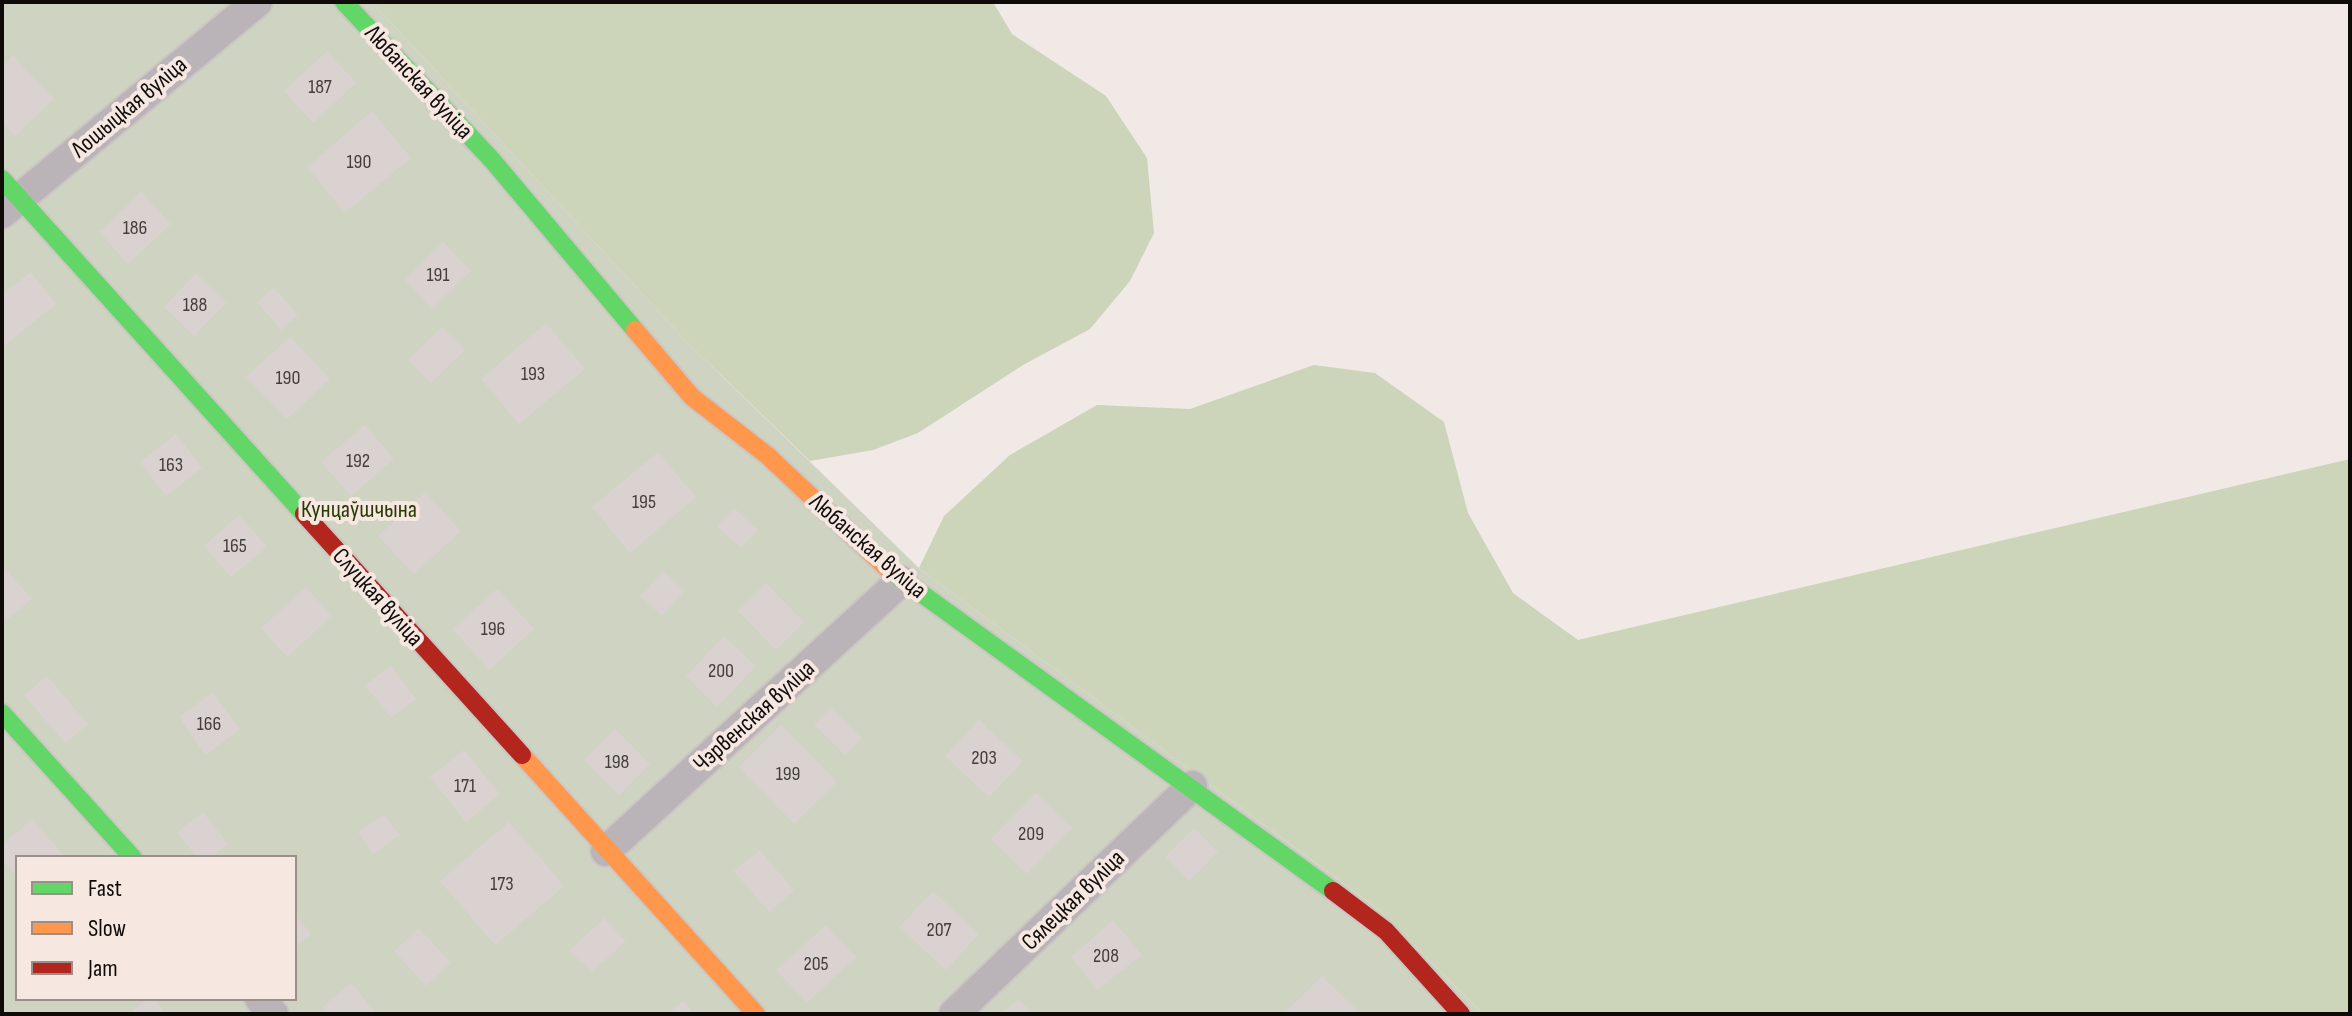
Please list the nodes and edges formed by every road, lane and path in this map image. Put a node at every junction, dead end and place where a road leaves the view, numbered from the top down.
1 (257, 2) edge
2 (344, 2) edge
3 (8, 196) edge
4 (901, 581) junction
5 (2, 713) edge
6 (1192, 786) junction
7 (606, 851) junction
8 (131, 856) edge
9 (756, 1014) edge
10 (954, 1014) edge
11 (1461, 1014) edge

1 - 3 street, Лошыцкая вуліца
2 - 4 street, Любанская вуліца
3 - 7 street, Слуцкая вуліца
4 - 6 street, Любанская вуліца
4 - 7 street, Чэрвенская вуліца
5 - 8 street
6 - 10 street, Сялецкая вуліца
6 - 11 street, Любанская вуліца
7 - 9 street, Слуцкая вуліца

